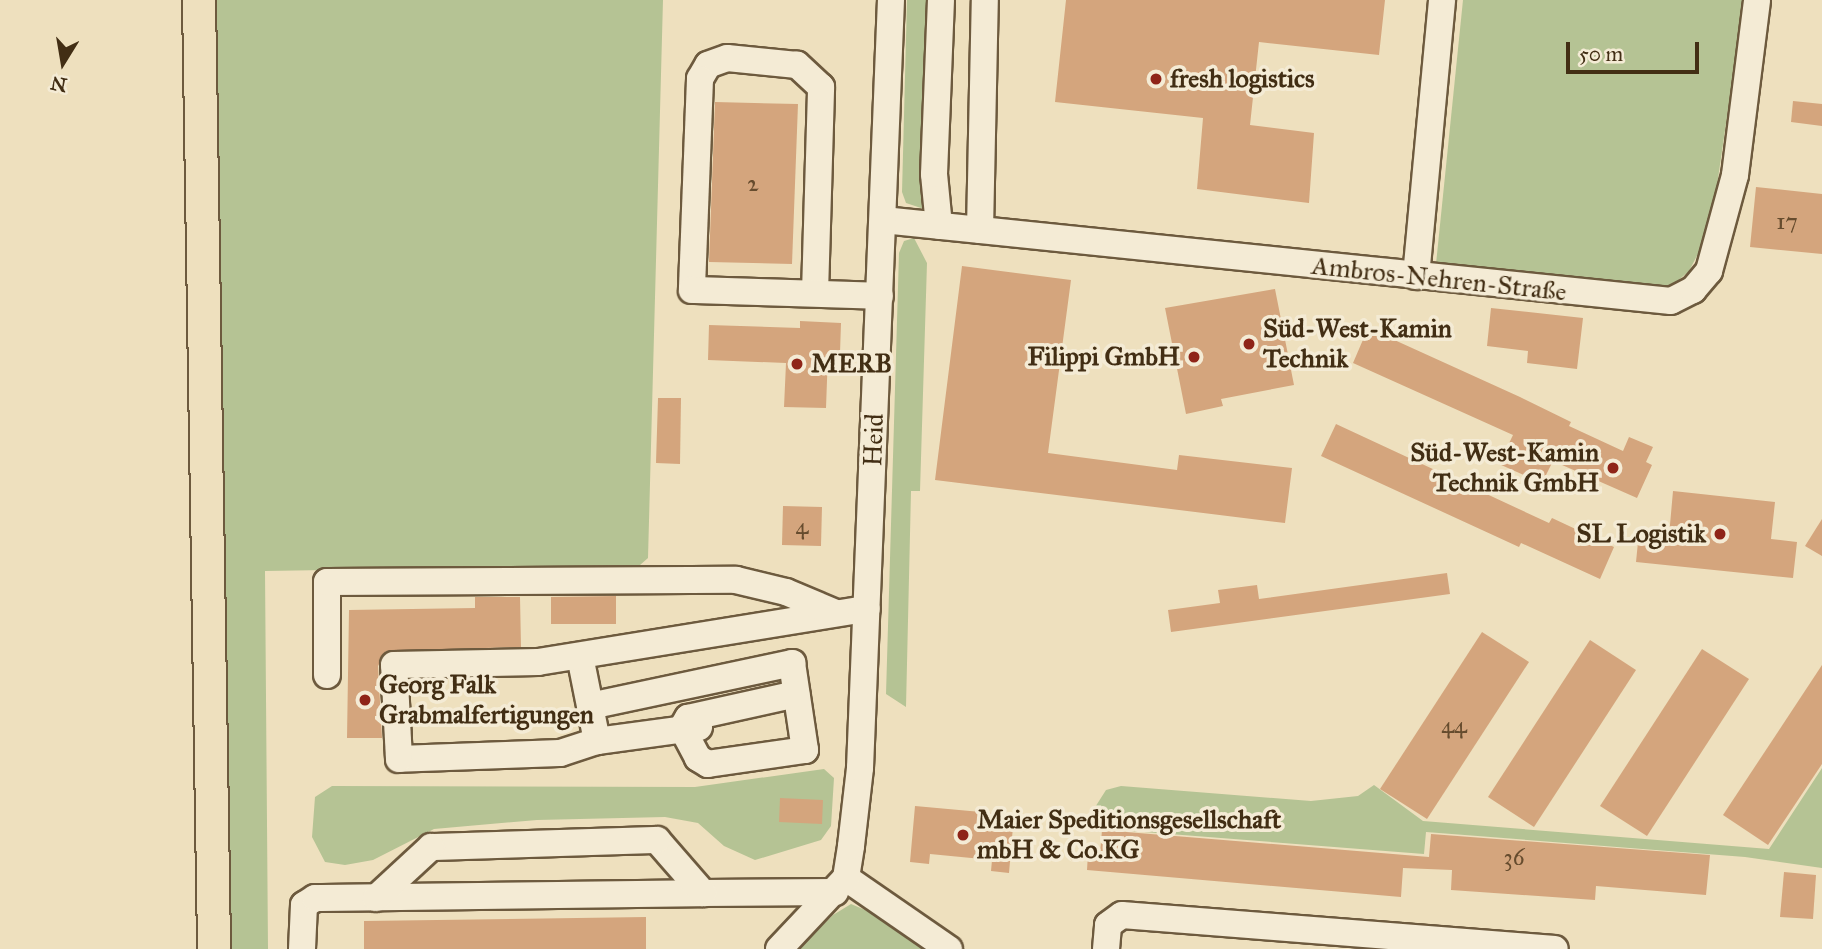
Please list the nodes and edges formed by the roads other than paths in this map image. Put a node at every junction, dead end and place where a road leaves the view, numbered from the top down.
1 (199, 0) edge
2 (891, 0) edge
3 (941, 0) edge
4 (985, 0) edge
5 (1442, 0) edge
6 (1756, 0) edge
7 (883, 220) junction
8 (939, 226) junction
9 (980, 230) junction
10 (1416, 276) junction
11 (815, 293) junction
12 (880, 296) junction
13 (867, 609) junction
14 (838, 614) junction
15 (580, 656) junction
16 (327, 676) dead end
17 (797, 703) junction
18 (590, 706) junction
19 (682, 728) junction
20 (597, 741) junction
21 (841, 885) junction
22 (703, 893) junction
23 (376, 898) junction
24 (214, 949) edge
25 (302, 949) edge
26 (779, 949) edge
27 (949, 949) edge
28 (1106, 949) edge
29 (1555, 949) edge

1 - 24 main road
2 - 7 street, Heid
3 - 8 street
4 - 9 street
5 - 10 street
6 - 10 street, Ambros-Nehren-Straße
7 - 8 street, Ambros-Nehren-Straße
7 - 12 street, Heid
8 - 9 street, Ambros-Nehren-Straße
9 - 10 street, Ambros-Nehren-Straße
11 - 11 street
11 - 12 street
12 - 13 street, Heid
13 - 14 street
13 - 21 street, Heid
14 - 15 street
14 - 16 street
15 - 18 street
15 - 20 street
17 - 18 street
17 - 19 street
17 - 19 street
18 - 20 street
19 - 20 street
21 - 22 street
21 - 26 street
21 - 27 street
22 - 23 street
22 - 23 street
23 - 25 street
28 - 29 street

